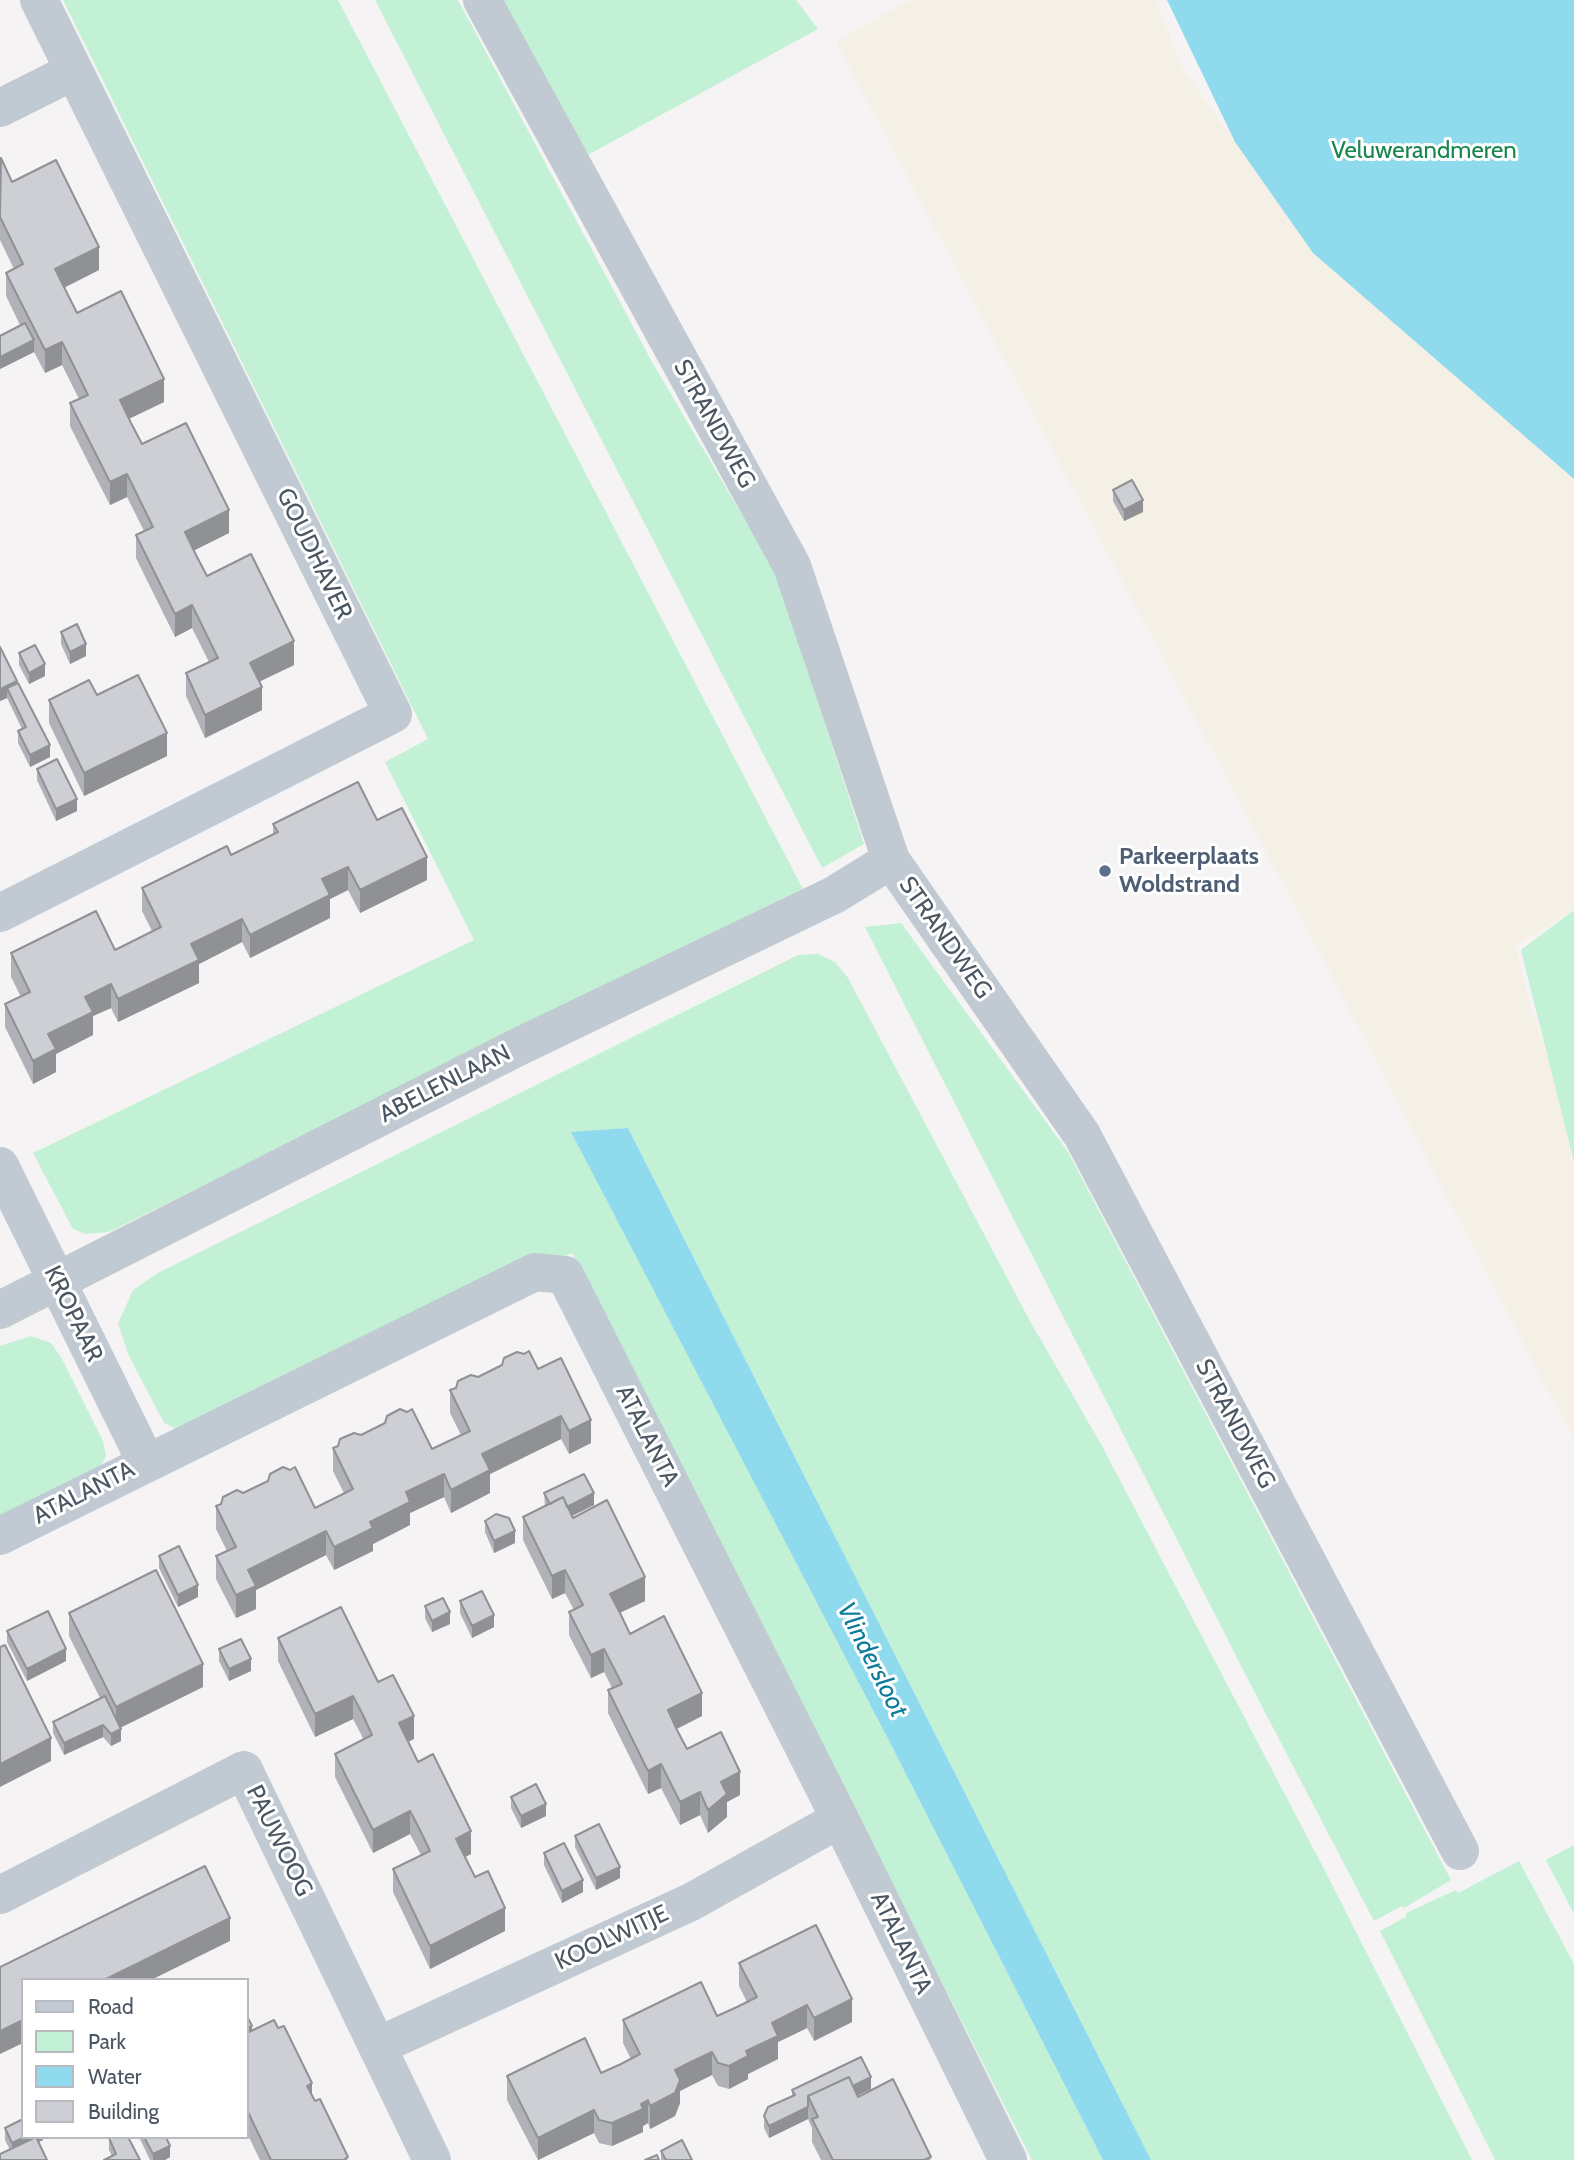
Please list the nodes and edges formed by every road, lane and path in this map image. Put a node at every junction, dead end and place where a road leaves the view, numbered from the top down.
1 (39, 0) edge
2 (482, 0) edge
3 (74, 71) junction
4 (0, 108) edge
5 (891, 860) junction
6 (0, 913) edge
7 (0, 1166) edge
8 (57, 1282) junction
9 (0, 1310) edge
10 (146, 1462) junction
11 (0, 1536) edge
12 (840, 1818) junction
13 (1460, 1851) dead end
14 (0, 1895) edge
15 (378, 2046) junction
16 (432, 2160) edge
17 (1007, 2160) edge

1 - 3 street, GOUDHAVER
2 - 5 street, STRANDWEG
3 - 4 street
3 - 6 street, GOUDHAVER
5 - 8 street, ABELENLAAN
5 - 13 street, STRANDWEG
7 - 8 street, KROPAAR
8 - 9 street, ABELENLAAN
8 - 10 street, KROPAAR
10 - 11 street, ATALANTA
10 - 12 street, ATALANTA
12 - 15 street, KOOLWITJE
12 - 17 street, ATALANTA
14 - 15 street, PAUWOOG
15 - 16 street, PAUWOOG

